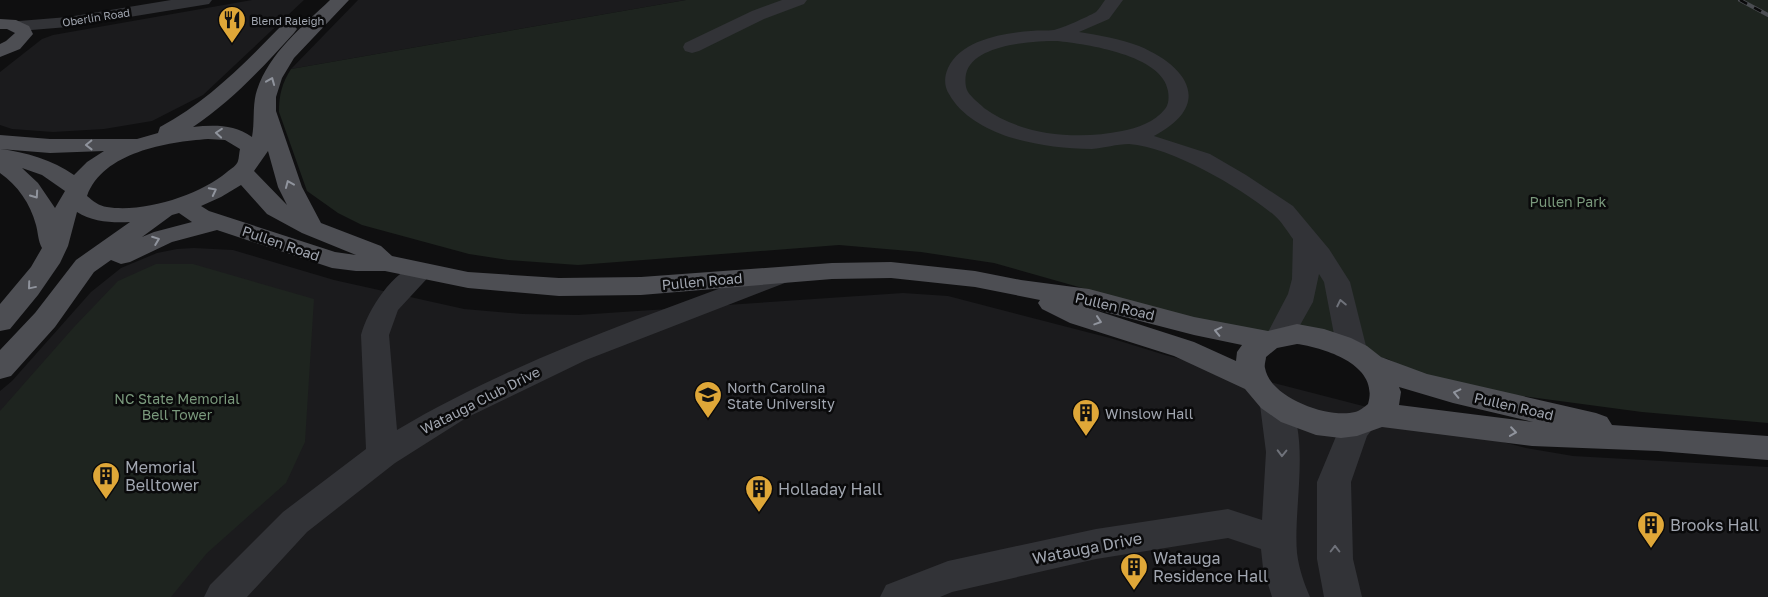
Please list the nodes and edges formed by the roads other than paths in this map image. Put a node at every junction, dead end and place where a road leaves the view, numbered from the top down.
1 (203, 0) edge
2 (318, 0) edge
3 (340, 0) edge
4 (798, 0) edge
5 (1114, 0) edge
6 (1103, 15) junction
7 (0, 24) edge
8 (18, 26) junction
9 (1056, 35) junction
10 (1108, 42) junction
11 (692, 47) dead end
12 (0, 51) edge
13 (265, 107) junction
14 (1170, 117) junction
15 (1125, 138) junction
16 (0, 142) edge
17 (146, 142) junction
18 (0, 156) edge
19 (1202, 159) junction
20 (0, 162) edge
21 (245, 166) junction
22 (76, 192) junction
23 (172, 208) junction
24 (218, 222) junction
25 (311, 228) junction
26 (1306, 239) junction
27 (54, 251) junction
28 (385, 262) junction
29 (421, 271) junction
30 (781, 274) junction
31 (1021, 290) junction
32 (57, 304) junction
33 (0, 322) edge
34 (1273, 338) junction
35 (1362, 358) junction
36 (0, 369) edge
37 (1253, 381) junction
38 (1276, 405) junction
39 (1369, 419) junction
40 (1658, 439) junction
41 (1768, 448) edge
42 (383, 454) junction
43 (1277, 540) junction
44 (223, 597) edge
45 (899, 597) edge
46 (1291, 597) edge
47 (1343, 597) edge

1 - 8 street, Oberlin Road
2 - 17 main road
13 -> 3 main road
4 - 11 street
5 - 6 street
6 - 9 street
6 - 10 street
7 - 8 main road
8 - 12 main road
9 - 10 street
9 - 15 street
10 - 14 street
13 - 21 main road
25 -> 13 main road
14 - 15 street
14 - 19 street
15 - 19 street
17 -> 16 main road
21 -> 17 main road
17 - 22 main road
18 - 22 main road
19 - 26 street
20 -> 27 main road
23 -> 21 main road
21 - 25 main road, Pullen Road
22 - 23 main road
22 - 27 main road
23 - 24 main road, Pullen Road
23 - 32 main road
24 - 28 main road, Pullen Road
32 -> 24 main road
25 - 28 main road, Pullen Road
26 - 34 street
35 -> 26 street
27 -> 33 main road
28 - 29 main road, Pullen Road
29 - 30 main road, Pullen Road
29 - 42 street
30 - 31 main road, Pullen Road
30 - 42 street, Watauga Club Drive
34 -> 31 main road, Pullen Road
31 -> 37 main road, Pullen Road
32 - 36 main road
34 - 35 main road
34 - 37 main road
35 - 39 main road
40 -> 35 main road, Pullen Road
37 - 38 main road
38 - 39 main road
38 -> 43 street
39 -> 40 main road, Pullen Road
47 -> 39 street
40 - 41 main road, Pullen Road
42 - 44 street, Watauga Club Drive
43 - 45 street, Watauga Drive
43 - 46 street

